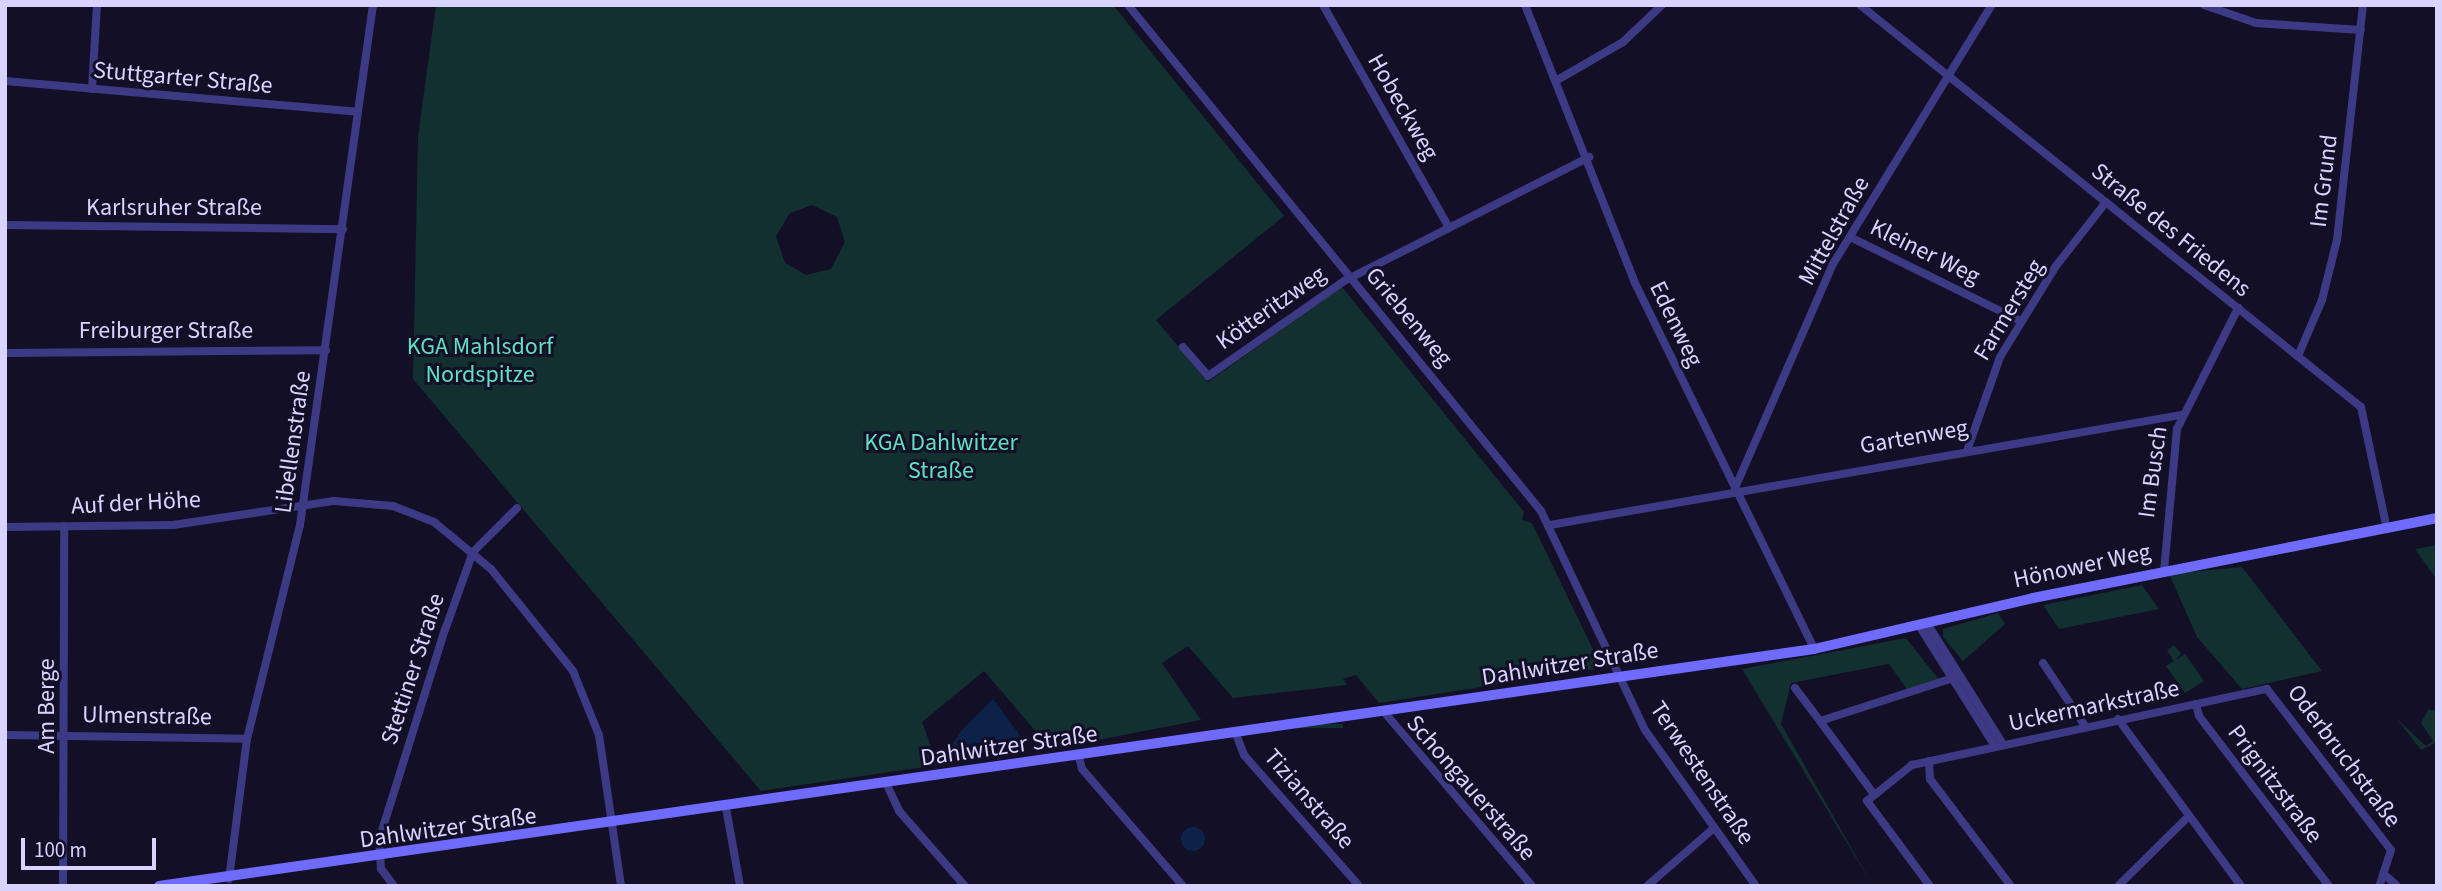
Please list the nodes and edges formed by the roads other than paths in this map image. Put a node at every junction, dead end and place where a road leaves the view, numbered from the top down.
1 (97, 5) edge
2 (373, 5) edge
3 (1128, 5) edge
4 (1323, 5) edge
5 (1525, 5) edge
6 (1662, 5) edge
7 (1860, 5) edge
8 (1992, 5) edge
9 (2204, 5) edge
10 (2363, 5) edge
11 (2361, 30) junction
12 (1949, 76) junction
13 (1559, 79) junction
14 (5, 80) edge
15 (92, 89) junction
16 (358, 112) junction
17 (1589, 157) junction
18 (2106, 202) junction
19 (5, 225) edge
20 (1449, 228) junction
21 (343, 229) junction
22 (1850, 237) junction
23 (1352, 278) junction
24 (2238, 308) junction
25 (2021, 321) junction
26 (1183, 347) dead end
27 (326, 350) junction
28 (5, 353) edge
29 (2298, 356) junction
30 (2181, 415) junction
31 (1968, 448) junction
32 (1735, 488) junction
33 (304, 503) junction
34 (517, 508) dead end
35 (2437, 518) edge
36 (1550, 525) junction
37 (64, 526) junction
38 (5, 527) edge
39 (2387, 529) junction
40 (473, 552) junction
41 (2164, 571) junction
42 (1924, 626) junction
43 (1814, 649) junction
44 (1737, 661) joint
45 (2043, 663) dead end
46 (1622, 678) junction
47 (1953, 678) junction
48 (1795, 688) dead end
49 (2267, 689) joint
50 (2196, 704) junction
51 (1385, 713) junction
52 (2118, 719) junction
53 (1820, 721) junction
54 (2085, 726) junction
55 (66, 734) junction
56 (1236, 734) junction
57 (5, 735) edge
58 (247, 739) junction
59 (1999, 745) junction
60 (1079, 757) junction
61 (1929, 761) junction
62 (887, 785) junction
63 (1873, 793) junction
64 (726, 808) junction
65 (2188, 817) junction
66 (612, 825) junction
67 (1714, 828) junction
68 (379, 859) junction
69 (2386, 876) junction
70 (229, 879) junction
71 (63, 886) edge
72 (159, 886) edge
73 (394, 886) edge
74 (621, 886) edge
75 (740, 886) edge
76 (965, 886) edge
77 (1184, 886) edge
78 (1359, 886) edge
79 (1532, 886) edge
80 (1647, 886) edge
81 (1755, 886) edge
82 (1930, 886) edge
83 (2011, 886) edge
84 (2118, 886) edge
85 (2241, 886) edge
86 (2329, 886) edge
87 (2379, 886) edge
88 (2397, 886) edge

1 - 15 street
2 - 16 street, Libellenstraße
3 - 23 street, Griebenweg
4 - 20 street, Hobeckweg
5 - 13 street, Edenweg
6 - 13 street
7 - 12 street, Straße des Friedens
8 - 12 street, Mittelstraße
9 - 11 street
10 - 11 street, Im Grund
11 - 29 street, Im Grund
12 - 18 street, Straße des Friedens
12 - 22 street, Mittelstraße
13 - 17 street, Edenweg
14 - 15 street, Stuttgarter Straße
15 - 16 street, Stuttgarter Straße
16 - 21 street, Libellenstraße
17 - 20 street, Kötteritzweg
17 - 32 street, Edenweg
18 - 24 street, Straße des Friedens
18 - 25 street, Farmersteg
19 - 21 street, Karlsruher Straße
20 - 23 street, Kötteritzweg
21 - 27 street, Libellenstraße
22 - 25 street, Kleiner Weg
22 - 32 street, Mittelstraße
23 - 26 street, Kötteritzweg
23 - 36 street, Griebenweg
24 - 29 street, Straße des Friedens
24 - 30 street, Im Busch
25 - 31 street, Farmersteg
27 - 28 street, Freiburger Straße
27 - 33 street, Libellenstraße
29 - 39 street, Straße des Friedens
30 - 31 street, Gartenweg
30 - 41 street, Im Busch
31 - 32 street, Gartenweg
32 - 36 street, Gartenweg
32 - 43 street, Edenweg
33 - 37 street, Auf der Höhe
33 - 40 street, Auf der Höhe
33 - 58 street, Libellenstraße
34 - 40 street, Stettiner Straße
35 - 39 main road, Hönower Weg
36 - 46 street, Griebenweg
37 - 38 street, Auf der Höhe
37 - 55 street, Am Berge
39 - 41 main road, Hönower Weg
40 - 66 street, Auf der Höhe
40 - 68 street, Stettiner Straße
41 - 42 main road, Hönower Weg
42 - 43 main road, Hönower Weg
42 - 47 street
42 - 59 street
43 - 44 main road, Hönower Weg
44 - 46 main road, Dahlwitzer Straße
45 - 54 street
46 - 51 main road, Dahlwitzer Straße
46 - 67 street, Terwestenstraße
47 - 53 street
47 - 59 street
48 - 53 street
49 - 50 street, Uckermarkstraße
49 - 69 street, Oderbruchstraße
50 - 52 street, Uckermarkstraße
50 - 86 street, Prignitzstraße
51 - 56 main road, Dahlwitzer Straße
51 - 79 street, Schongauerstraße
52 - 54 street, Uckermarkstraße
52 - 65 street
53 - 63 street
54 - 59 street, Uckermarkstraße
55 - 57 street, Ulmenstraße
55 - 58 street, Ulmenstraße
55 - 71 street, Am Berge
56 - 60 main road, Dahlwitzer Straße
56 - 78 street, Tizianstraße
58 - 70 street, Libellenstraße
59 - 61 street, Uckermarkstraße
60 - 62 main road, Dahlwitzer Straße
60 - 77 street
61 - 63 street, Uckermarkstraße
61 - 83 street
62 - 64 main road, Dahlwitzer Straße
62 - 76 street
63 - 82 street
64 - 66 main road, Dahlwitzer Straße
64 - 75 street
65 - 84 street
65 - 85 street
66 - 68 main road, Dahlwitzer Straße
66 - 74 street, Auf der Höhe
67 - 80 street
67 - 81 street, Terwestenstraße
68 - 70 main road, Dahlwitzer Straße
68 - 73 street
69 - 87 street
69 - 88 street
70 - 72 main road, Dahlwitzer Straße

